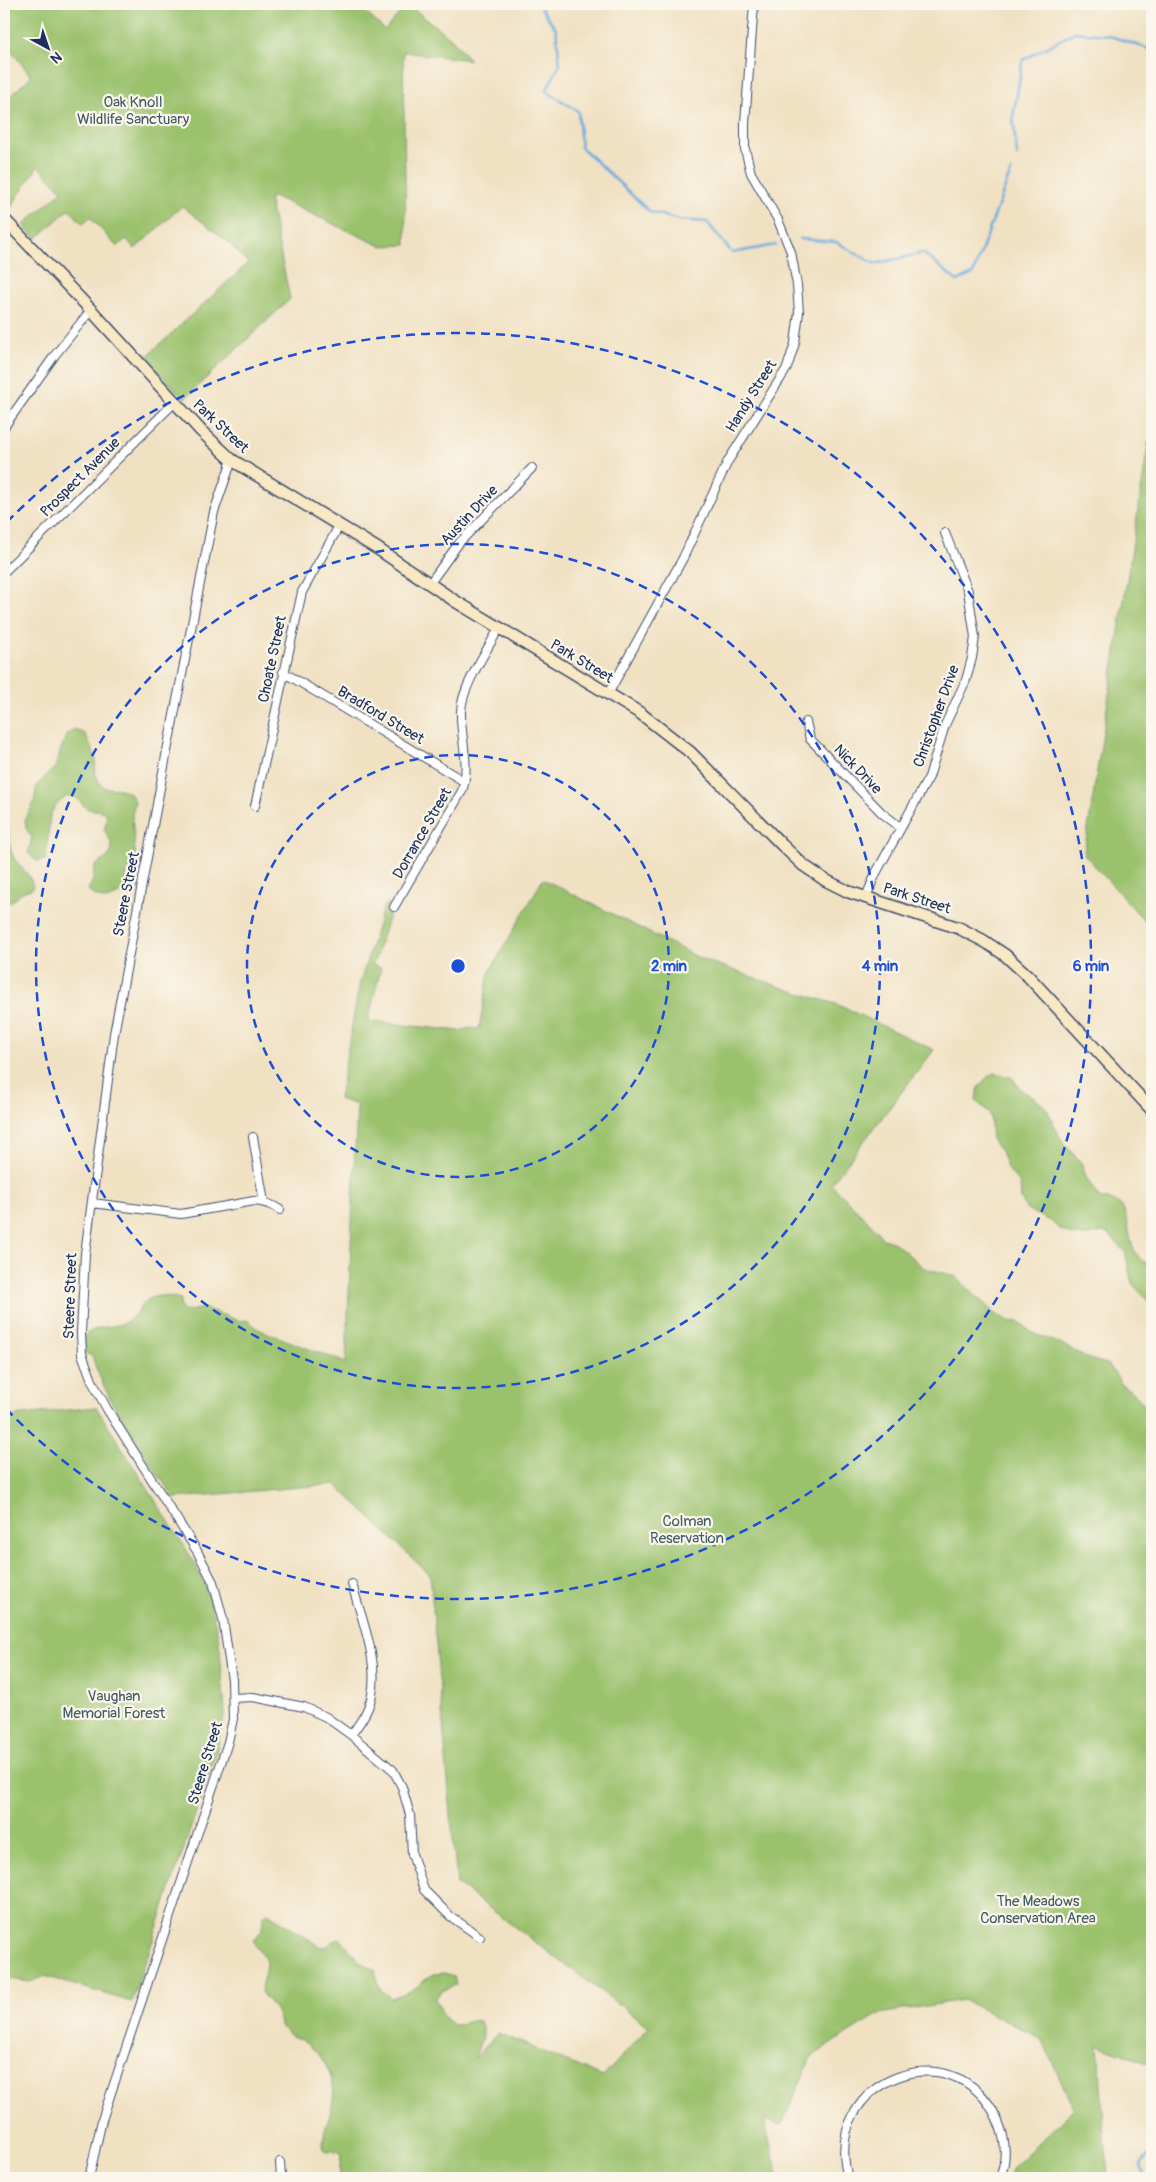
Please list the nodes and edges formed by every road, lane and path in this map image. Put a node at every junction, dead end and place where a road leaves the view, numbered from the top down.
1 (754, 4) edge
2 (4, 219) edge
3 (91, 310) junction
4 (175, 402) junction
5 (4, 427) edge
6 (232, 460) junction
7 (532, 468) dead end
8 (340, 526) junction
9 (945, 534) dead end
10 (4, 572) edge
11 (430, 583) junction
12 (499, 628) junction
13 (283, 672) junction
14 (608, 694) junction
15 (806, 722) dead end
16 (465, 782) junction
17 (256, 806) dead end
18 (900, 827) junction
19 (866, 897) junction
20 (394, 907) dead end
21 (1152, 1110) edge
22 (253, 1137) dead end
23 (264, 1202) junction
24 (92, 1203) junction
25 (280, 1210) dead end
26 (352, 1584) dead end
27 (233, 1698) junction
28 (351, 1735) junction
29 (480, 1937) dead end
30 (280, 2162) dead end
31 (89, 2178) edge
32 (281, 2178) edge
33 (848, 2178) edge
34 (1000, 2178) edge

1 - 14 street, Handy Street
2 - 3 main road, Park Street
3 - 4 main road, Park Street
3 - 5 street
4 - 6 main road, Park Street
4 - 10 street, Prospect Avenue
6 - 8 main road, Park Street
6 - 24 street, Steere Street
7 - 11 street, Austin Drive
8 - 11 main road, Park Street
8 - 13 street, Choate Street
9 - 18 street, Christopher Drive
11 - 12 main road, Park Street
12 - 14 main road, Park Street
12 - 16 street, Dorrance Street
13 - 16 street, Bradford Street
13 - 17 street, Choate Street
14 - 19 main road, Park Street
15 - 18 street, Nick Drive
16 - 20 street, Dorrance Street
18 - 19 street, Christopher Drive
19 - 21 main road, Park Street
22 - 23 street
23 - 24 street
23 - 25 street
24 - 27 street, Steere Street
26 - 28 street
27 - 28 street
27 - 31 street, Steere Street
28 - 29 street
30 - 32 street
33 - 34 street

